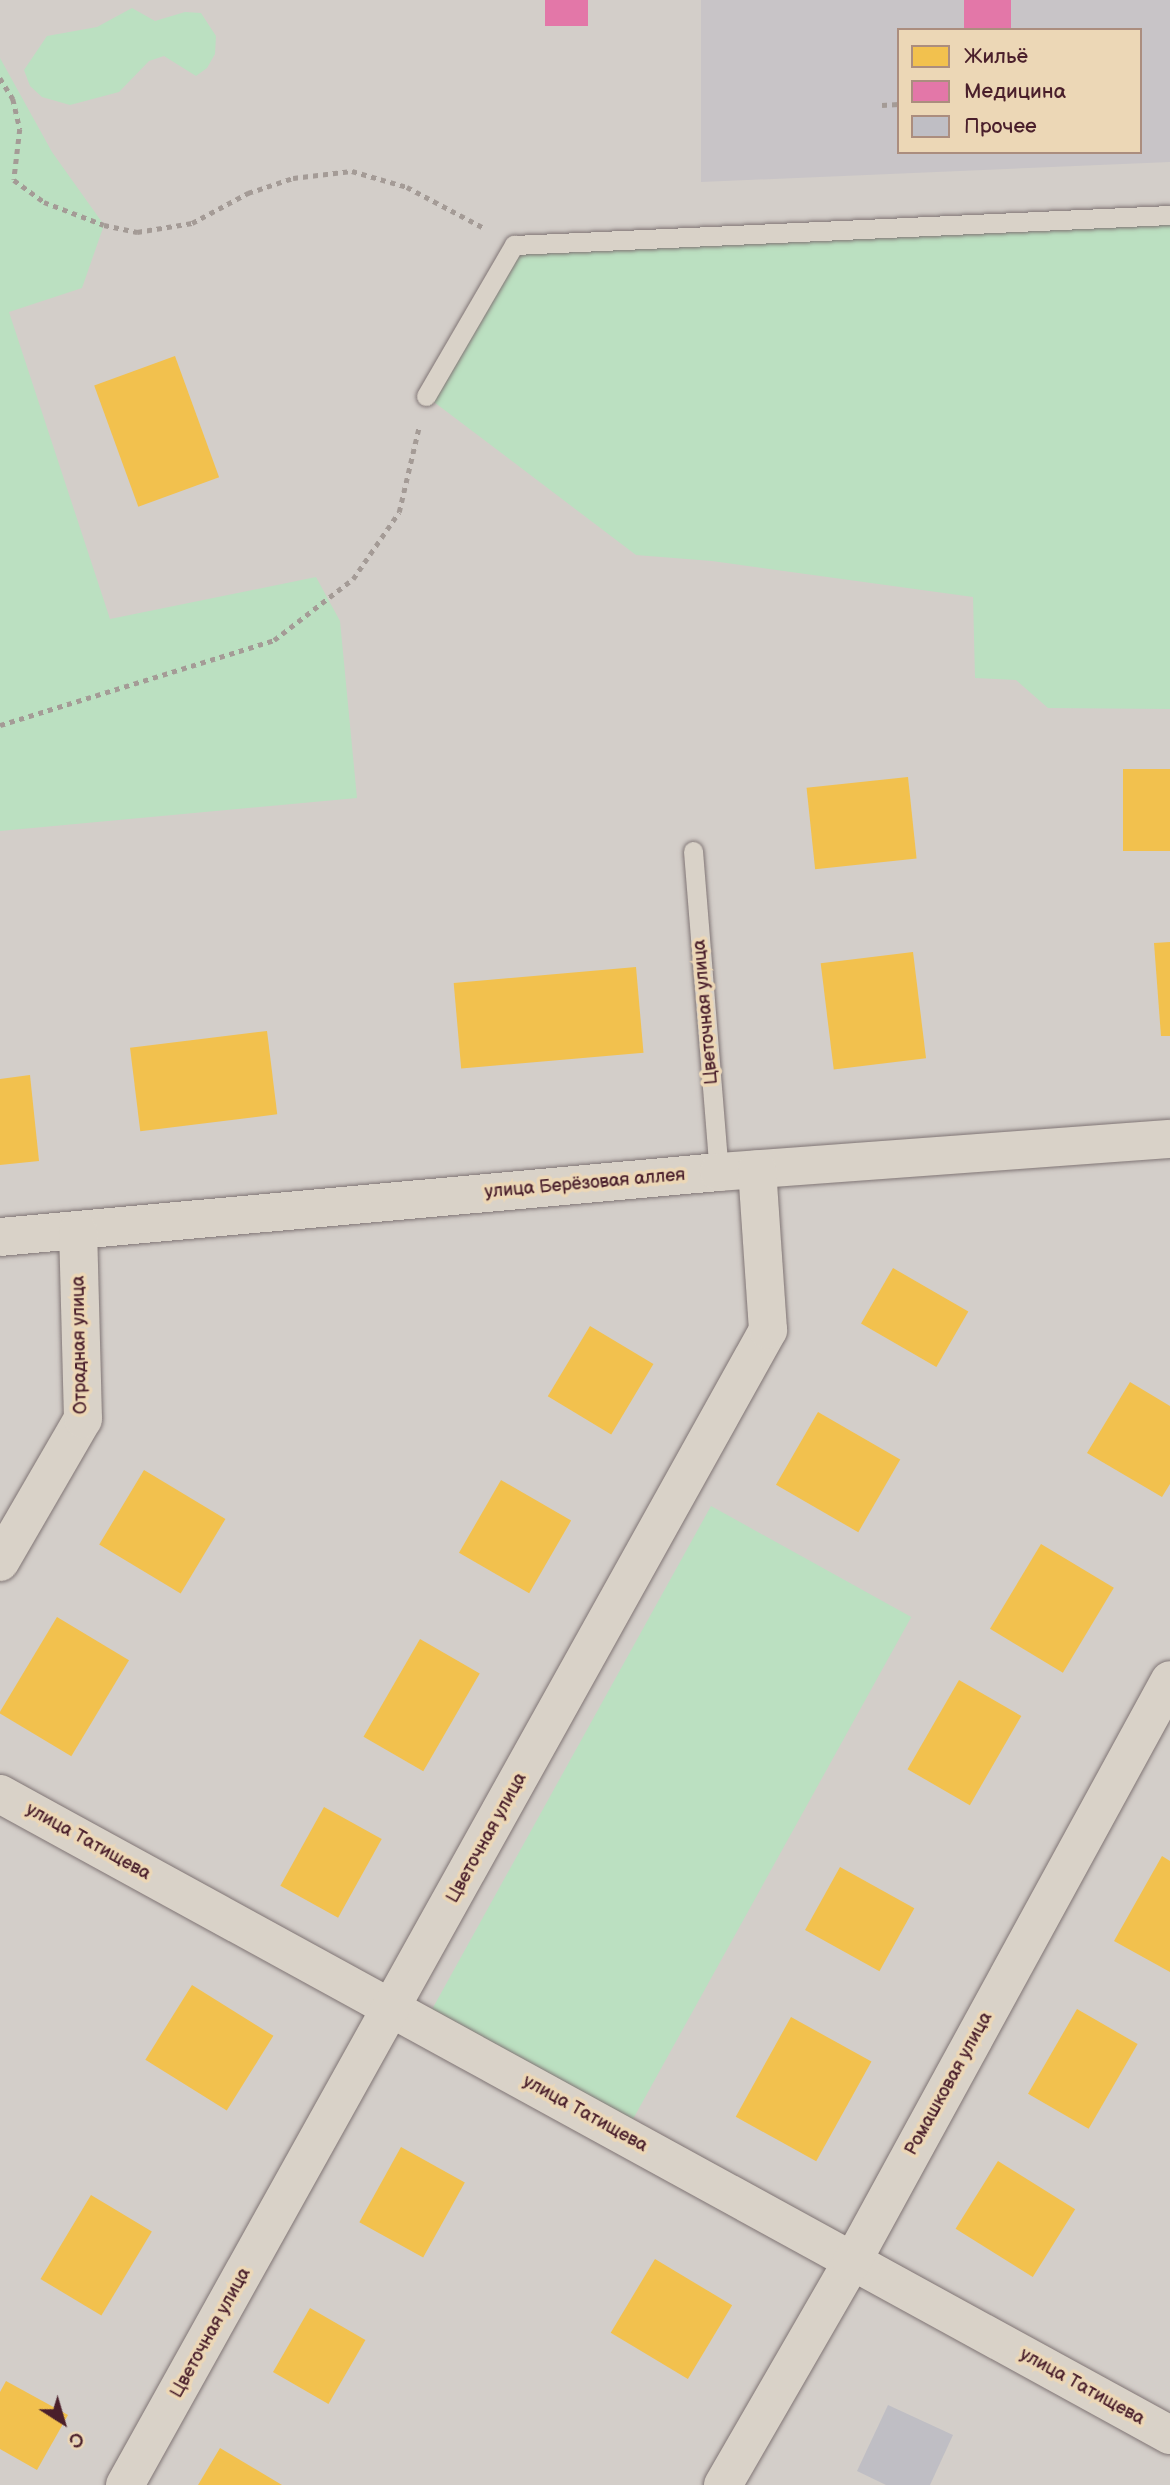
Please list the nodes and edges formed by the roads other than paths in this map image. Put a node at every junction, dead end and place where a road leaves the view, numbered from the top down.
1 (1170, 215) edge
2 (426, 396) road end
3 (693, 851) dead end
4 (1170, 1139) edge
5 (757, 1169) junction
6 (719, 1172) junction
7 (78, 1231) junction
8 (0, 1237) edge
9 (0, 1563) edge
10 (1170, 1680) edge
11 (0, 1794) edge
12 (394, 2007) junction
13 (852, 2262) junction
14 (1170, 2435) edge
15 (125, 2485) edge
16 (723, 2485) edge

1 - 2 lane
3 - 6 lane, Цветочная улица
4 - 5 street, улица Берёзовая аллея
5 - 6 street, улица Берёзовая аллея
5 - 12 street, Цветочная улица
6 - 7 street, улица Берёзовая аллея
7 - 8 street, улица Берёзовая аллея
7 - 9 street, Отрадная улица
10 - 13 street, Ромашковая улица
11 - 12 street, улица Татищева
12 - 13 street, улица Татищева
12 - 15 street, Цветочная улица
13 - 14 street, улица Татищева
13 - 16 street, Ромашковая улица

